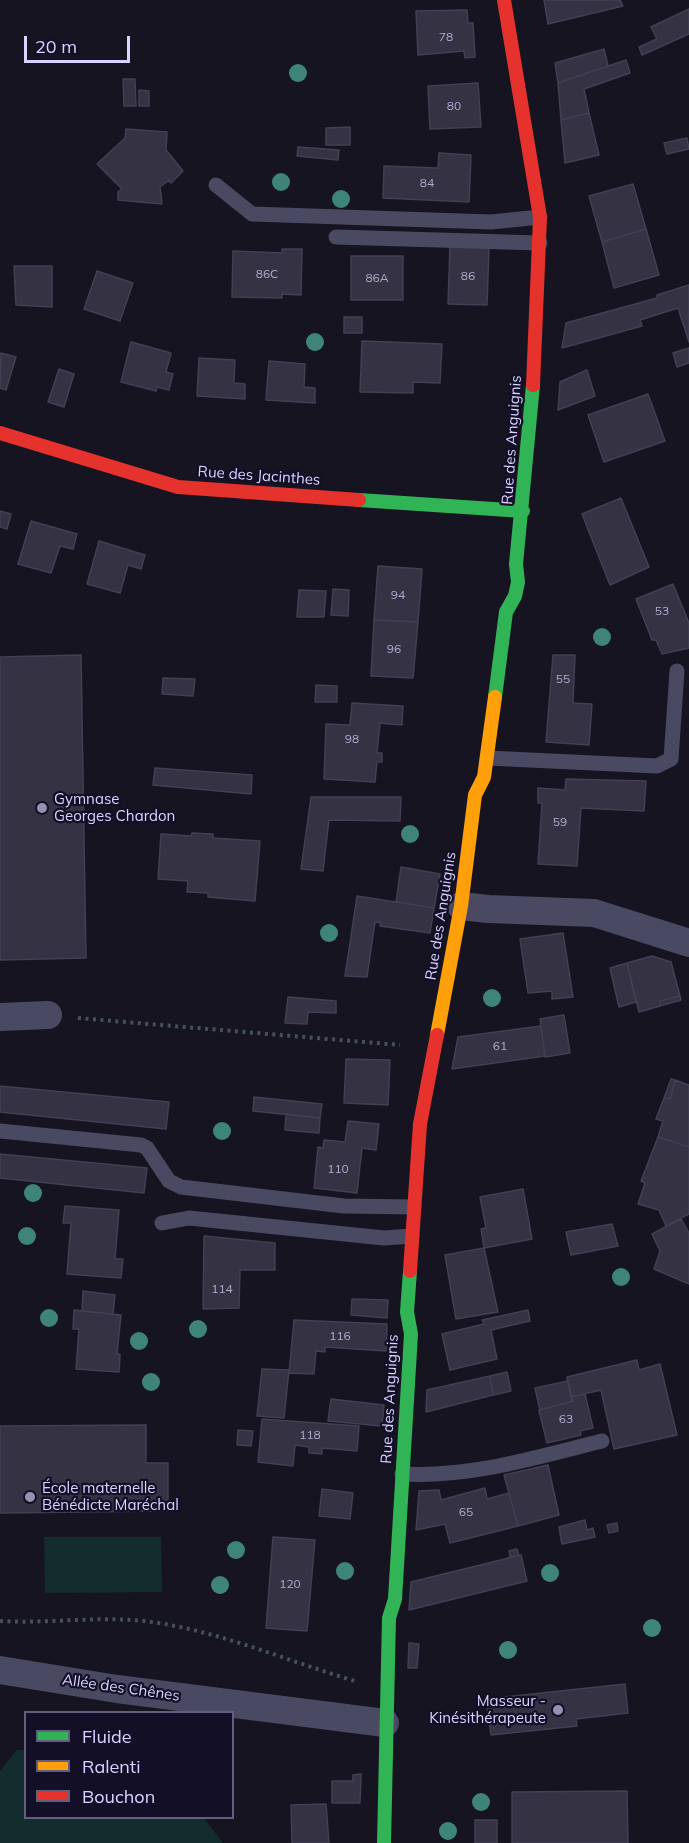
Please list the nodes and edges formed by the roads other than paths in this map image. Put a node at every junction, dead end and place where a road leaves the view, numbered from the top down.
1 (504, 0) edge
2 (216, 185) dead end
3 (540, 218) junction
4 (336, 237) dead end
5 (540, 243) junction
6 (0, 433) edge
7 (523, 511) junction
8 (677, 671) dead end
9 (487, 758) junction
10 (461, 906) junction
11 (689, 943) edge
12 (48, 1015) road end
13 (0, 1017) edge
14 (0, 1131) edge
15 (414, 1207) junction
16 (162, 1223) dead end
17 (412, 1236) junction
18 (602, 1441) dead end
19 (402, 1474) junction
20 (0, 1670) edge
21 (385, 1723) junction
22 (384, 1843) edge

1 - 3 street, Rue des Anguignis
2 - 3 lane
3 - 5 street, Rue des Anguignis
4 - 5 lane
5 - 7 street, Rue des Anguignis
6 - 7 street, Rue des Jacinthes
7 - 9 street, Rue des Anguignis
8 - 9 lane
9 - 10 street, Rue des Anguignis
10 - 11 street
10 - 15 street, Rue des Anguignis
12 - 13 street
14 - 15 lane
15 - 17 street, Rue des Anguignis
16 - 17 lane
17 - 19 street, Rue des Anguignis
18 - 19 lane
19 - 21 street, Rue des Anguignis
20 - 21 street, Allée des Chênes
21 - 22 street, Rue des Anguignis

